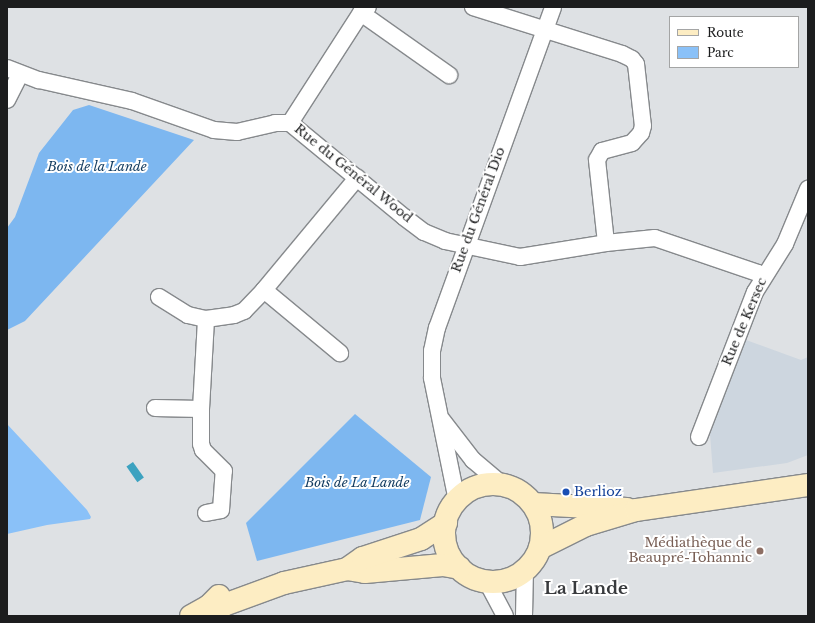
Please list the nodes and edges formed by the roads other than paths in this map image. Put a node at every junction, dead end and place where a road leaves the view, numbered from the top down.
1 (473, 7) edge
2 (553, 7) edge
3 (365, 10) edge
4 (545, 30) junction
5 (14, 71) edge
6 (449, 75) dead end
7 (7, 100) edge
8 (290, 123) junction
9 (357, 178) junction
10 (808, 189) edge
11 (606, 243) junction
12 (466, 246) junction
13 (763, 277) junction
14 (264, 290) junction
15 (159, 296) dead end
16 (206, 319) junction
17 (340, 353) dead end
18 (155, 408) dead end
19 (201, 409) junction
20 (440, 417) junction
21 (698, 437) dead end
22 (503, 485) junction
23 (808, 485) edge
24 (456, 501) junction
25 (533, 504) junction
26 (636, 510) junction
27 (206, 513) dead end
28 (446, 523) junction
29 (540, 548) junction
30 (460, 568) junction
31 (347, 569) junction
32 (525, 570) junction
33 (487, 582) junction
34 (284, 583) junction
35 (241, 597) junction
36 (200, 611) edge
37 (229, 616) edge
38 (505, 616) edge
39 (524, 616) edge

1 - 4 street
2 - 4 street, Rue du Général Dio
3 - 6 street
3 - 8 street
4 - 11 street
4 - 12 street, Rue du Général Dio
5 - 7 street
5 - 8 street, Rue du Général Wood
8 - 9 street, Rue du Général Wood
9 - 12 street, Rue du Général Wood
9 - 14 street
10 - 13 street, Rue de Kersec
11 - 12 street, Rue du Général Wood
11 - 13 street, Rue du Général Wood
12 - 20 street, Rue du Général Dio
13 - 21 street, Rue de Kersec
14 - 16 street
14 - 17 street
15 - 16 street
16 - 19 street
18 - 19 street
19 - 27 street
20 - 22 street, Rue du Général Dio
20 - 24 street, Rue du Général Dio
22 - 24 street
22 - 25 street
23 - 26 street
24 - 28 street
25 - 26 street
25 - 29 street
26 - 29 street
28 - 30 street
28 - 31 street
29 - 32 street
30 - 31 street
30 - 33 street
31 - 34 street
32 - 33 street
32 - 39 street
33 - 38 street
34 - 35 street
34 - 36 street
35 - 36 street
35 - 37 street

